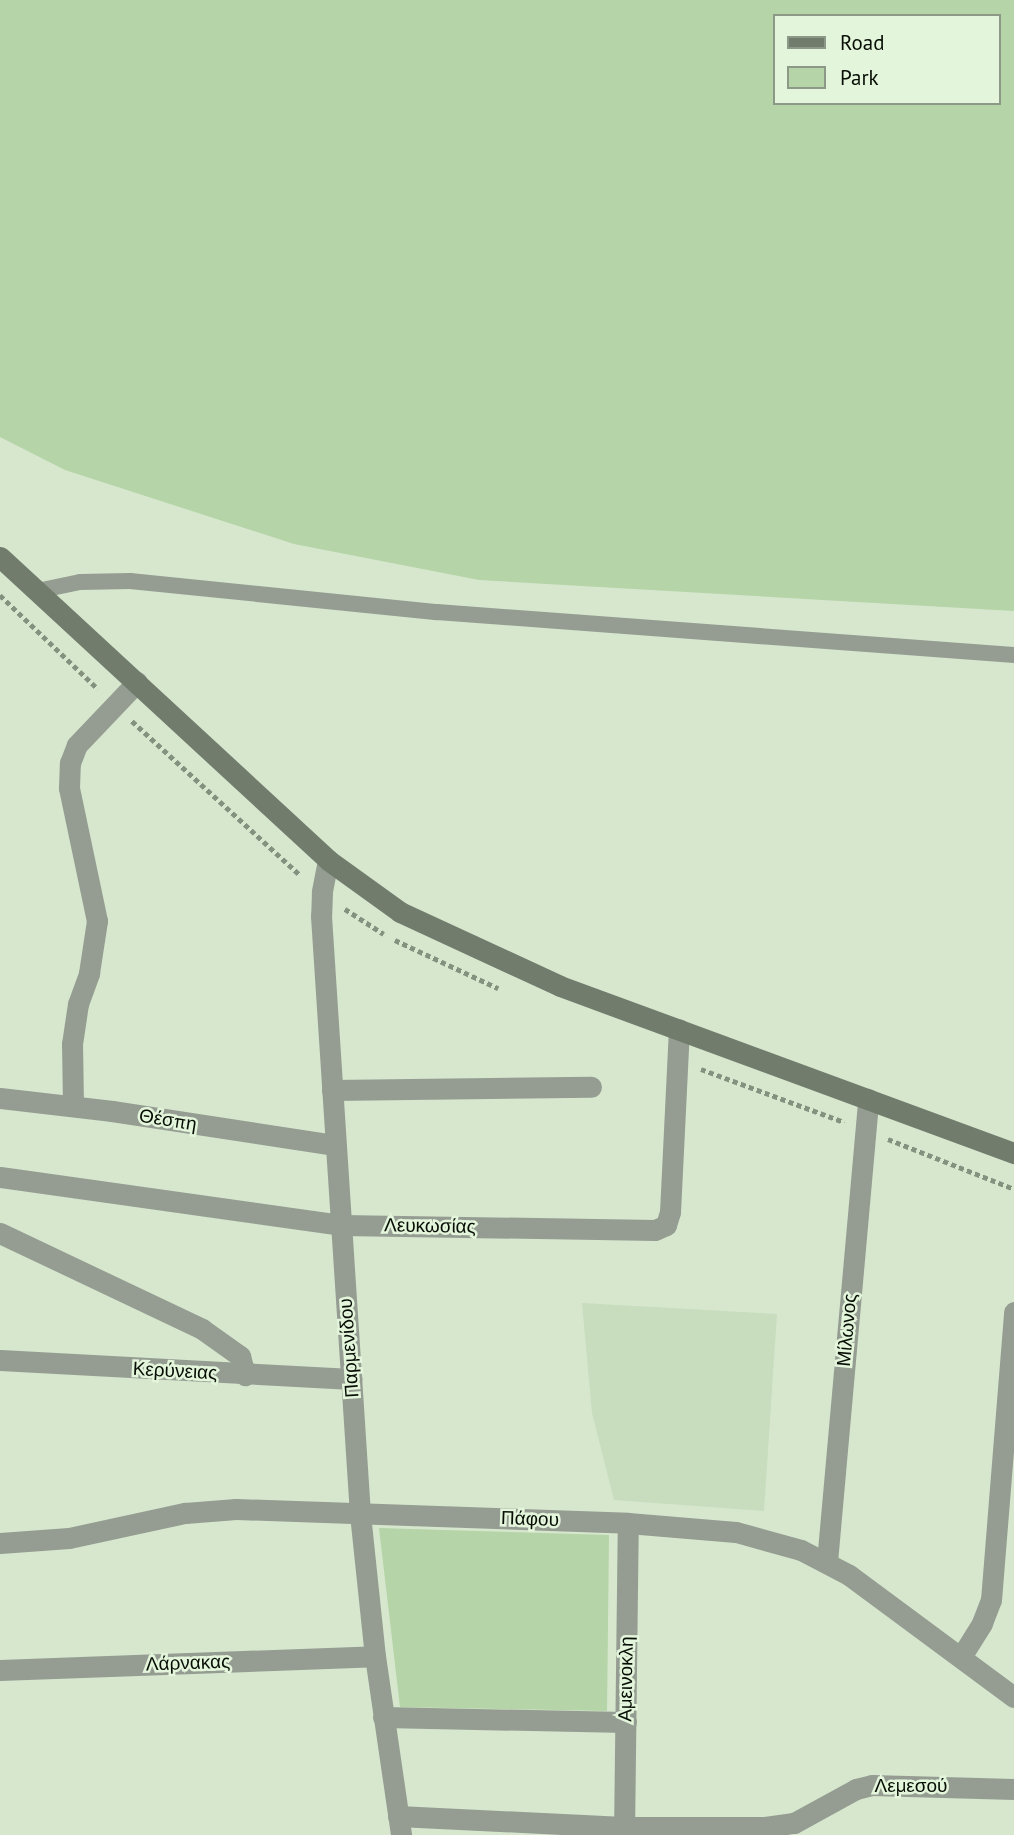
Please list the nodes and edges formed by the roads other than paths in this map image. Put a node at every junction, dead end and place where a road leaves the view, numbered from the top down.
1 (0, 557) edge
2 (37, 591) junction
3 (1014, 655) edge
4 (137, 682) junction
5 (328, 860) junction
6 (679, 1029) junction
7 (591, 1087) dead end
8 (332, 1090) junction
9 (0, 1098) edge
10 (868, 1099) junction
11 (73, 1106) junction
12 (335, 1145) junction
13 (1014, 1153) edge
14 (0, 1177) edge
15 (341, 1225) junction
16 (0, 1233) edge
17 (1014, 1312) edge
18 (0, 1360) edge
19 (245, 1375) junction
20 (351, 1379) junction
21 (360, 1514) junction
22 (628, 1523) junction
23 (0, 1543) edge
24 (827, 1562) junction
25 (375, 1656) junction
26 (961, 1657) junction
27 (0, 1670) edge
28 (1014, 1698) edge
29 (383, 1717) junction
30 (626, 1722) junction
31 (1014, 1789) edge
32 (398, 1830) edge
33 (624, 1831) edge

1 - 2 street
2 - 3 lane
2 - 4 street
4 - 5 street
4 - 11 street
5 - 6 street
5 - 8 street, Παρμενίδου
6 - 10 street
6 - 15 street, Λευκωσίας
7 - 8 street
8 - 12 street, Παρμενίδου
9 - 11 street, Θέσπη
10 - 13 street
10 - 24 street, Μίλωνος
11 - 12 street, Θέσπη
12 - 15 street, Παρμενίδου
14 - 15 street, Λευκωσίας
15 - 20 street, Παρμενίδου
16 - 19 street
17 - 26 street
18 - 19 street, Κερύνειας
19 - 20 street, Κερύνειας
20 - 21 street, Παρμενίδου
21 - 22 street, Πάφου
21 - 23 street, Πάφου
21 - 25 street, Παρμενίδου
22 - 24 street, Πάφου
22 - 30 street, Αμεινοκλη
24 - 26 street, Πάφου
25 - 27 street, Λάρνακας
25 - 29 street, Παρμενίδου
26 - 28 street, Πάφου
29 - 30 street
29 - 32 street, Παρμενίδου
30 - 33 street, Αμεινοκλη
31 - 33 street, Λεμεσού
32 - 33 street, Λεμεσού

